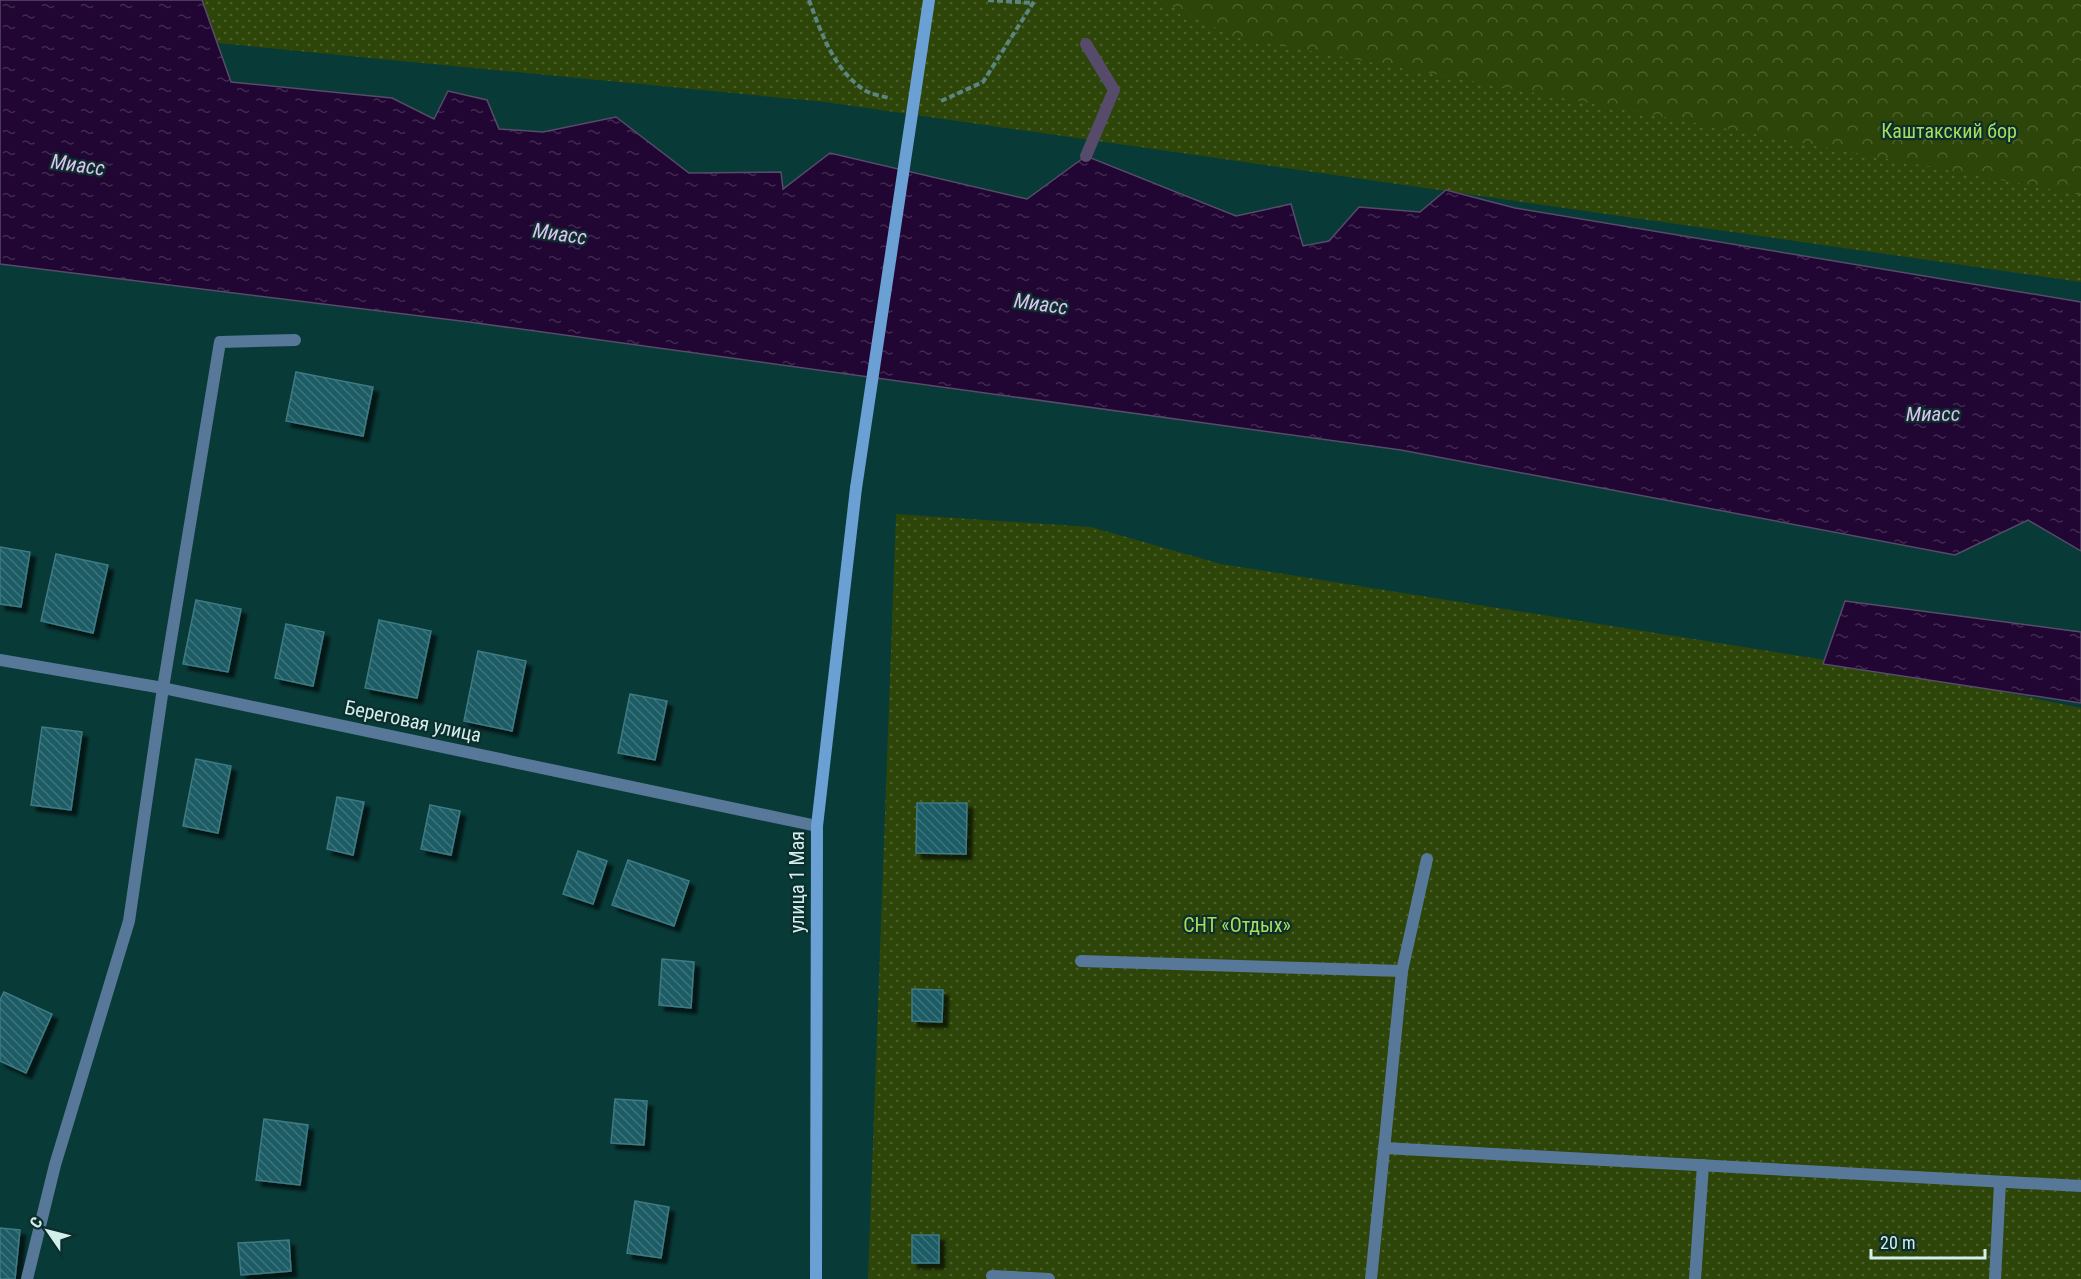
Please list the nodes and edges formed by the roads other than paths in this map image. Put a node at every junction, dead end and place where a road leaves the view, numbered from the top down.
1 (929, 0) edge
2 (295, 339) dead end
3 (0, 660) edge
4 (163, 688) junction
5 (817, 826) junction
6 (1427, 859) dead end
7 (1082, 961) dead end
8 (1402, 971) junction
9 (1384, 1148) junction
10 (1703, 1165) junction
11 (2000, 1183) junction
12 (2081, 1186) edge
13 (992, 1276) dead end
14 (27, 1279) edge
15 (816, 1279) edge
16 (1049, 1279) edge
17 (1371, 1279) edge
18 (1695, 1279) edge
19 (1995, 1279) edge

1 - 5 main road, улица 1 Мая, bridge
2 - 4 street
3 - 4 street, Береговая улица
4 - 5 street, Береговая улица
4 - 14 street
5 - 15 main road, улица 1 Мая
6 - 8 street
7 - 8 street
8 - 9 street
9 - 10 street
9 - 17 street
10 - 11 street
10 - 18 street
11 - 12 street
11 - 19 street
13 - 16 street

